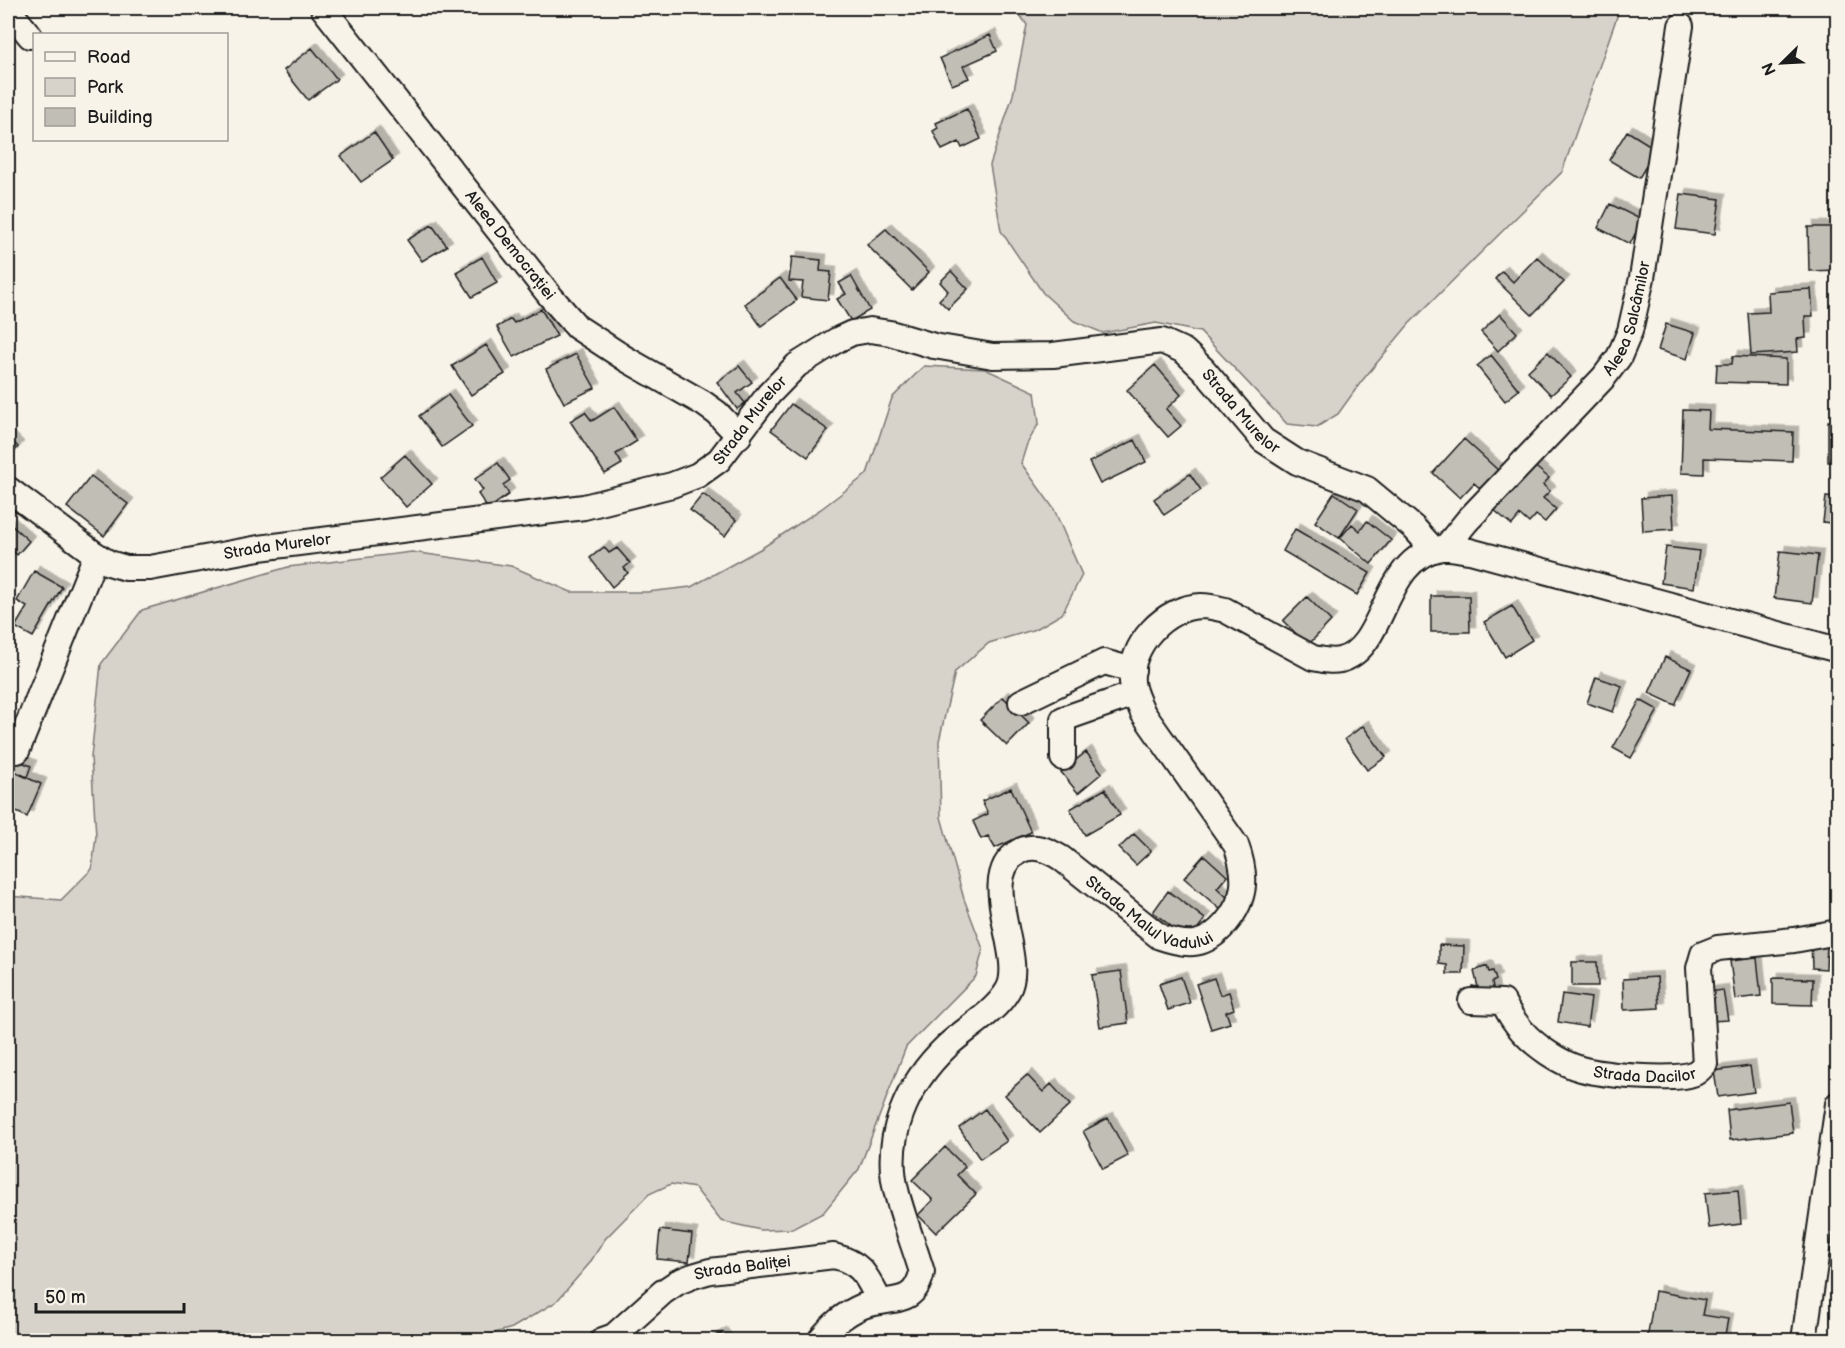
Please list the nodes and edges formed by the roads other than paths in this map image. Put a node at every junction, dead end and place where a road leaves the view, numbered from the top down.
1 (323, 8) edge
2 (8, 9) edge
3 (1681, 26) dead end
4 (30, 36) dead end
5 (739, 436) junction
6 (8, 489) edge
7 (1439, 549) junction
8 (96, 555) junction
9 (1838, 650) edge
10 (1134, 682) junction
11 (1021, 702) dead end
12 (17, 750) dead end
13 (1063, 758) dead end
14 (1838, 932) edge
15 (1471, 1001) dead end
16 (1838, 1104) edge
17 (880, 1302) junction
18 (603, 1341) edge
19 (820, 1341) edge
20 (1804, 1341) edge

1 - 5 street, Aleea Democrației
2 - 4 street
3 - 7 street, Aleea Salcâmilor
5 - 7 street, Strada Murelor
5 - 8 street, Strada Murelor
6 - 8 street, Strada Murelor
7 - 9 street
7 - 10 street
8 - 12 street
10 - 11 street
10 - 13 street
10 - 17 street, Strada Malul Vadului
14 - 15 street, Strada Dacilor
16 - 20 street
17 - 18 street, Strada Baliței
17 - 19 street, Strada Malul Vadului

